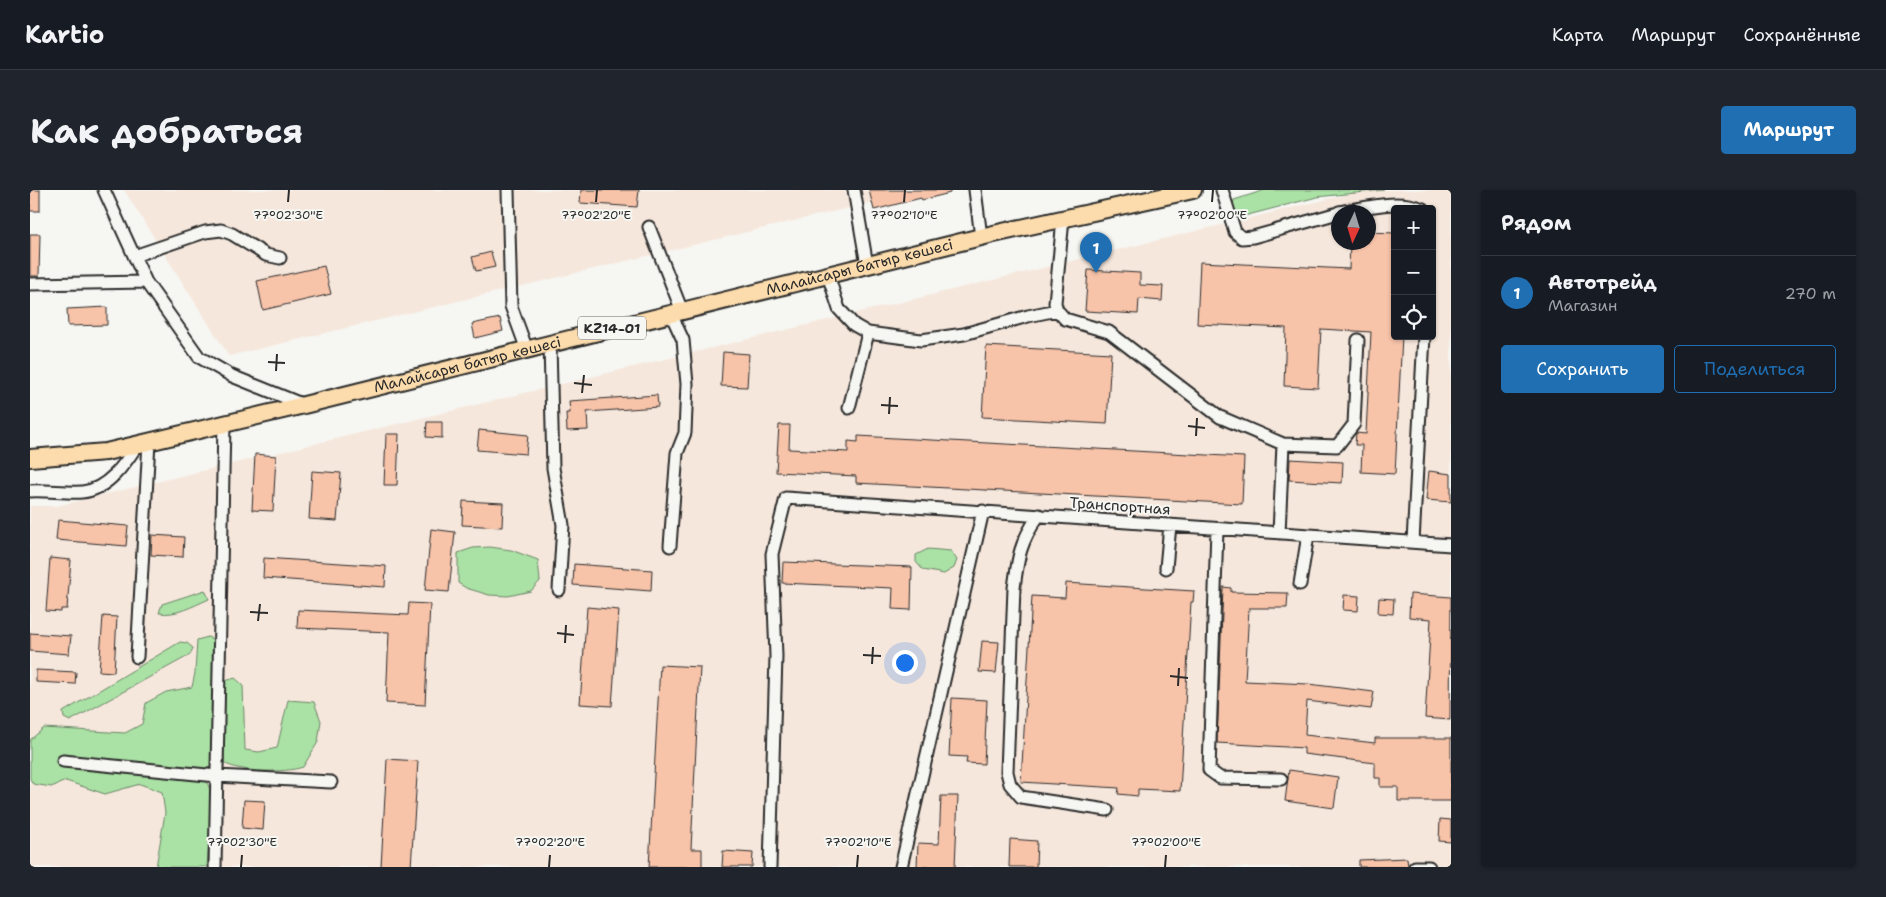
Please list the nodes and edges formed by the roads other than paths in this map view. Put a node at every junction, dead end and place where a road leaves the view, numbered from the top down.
1 (508, 190) edge
2 (854, 190) edge
3 (975, 190) edge
4 (1193, 190) edge
5 (1222, 190) edge
6 (107, 191) edge
7 (1411, 205) edge
8 (1376, 207) edge
9 (1331, 215) edge
10 (1063, 218) junction
11 (649, 227) dead end
12 (981, 237) junction
13 (134, 256) junction
14 (280, 258) dead end
15 (867, 265) junction
16 (828, 274) junction
17 (146, 282) junction
18 (30, 284) edge
19 (1057, 310) junction
20 (676, 312) junction
21 (868, 333) junction
22 (1358, 340) dead end
23 (1424, 340) edge
24 (550, 344) junction
25 (527, 350) junction
26 (304, 405) junction
27 (849, 408) dead end
28 (224, 424) junction
29 (143, 443) junction
30 (1283, 444) junction
31 (30, 458) edge
32 (30, 491) edge
33 (983, 511) junction
34 (1039, 515) junction
35 (1170, 525) junction
36 (1218, 529) junction
37 (1279, 532) junction
38 (1308, 535) junction
39 (1413, 542) junction
40 (1451, 545) edge
41 (670, 546) dead end
42 (1166, 568) dead end
43 (1300, 584) dead end
44 (559, 590) dead end
45 (137, 656) dead end
46 (63, 761) dead end
47 (217, 776) junction
48 (1281, 779) dead end
49 (331, 782) dead end
50 (1107, 810) dead end
51 (215, 867) edge
52 (770, 867) edge
53 (901, 867) edge
54 (1416, 867) edge
55 (1429, 867) edge

1 - 25 street
2 - 15 street
3 - 12 street
4 - 10 highway, Малайсары батыр көшесі / KZ14-01
5 - 9 street
6 - 13 street
7 - 8 street
10 - 12 highway, Малайсары батыр көшесі / KZ14-01
10 - 19 street
11 - 20 street
12 - 15 highway, Малайсары батыр көшесі / KZ14-01
13 - 14 street
13 - 17 street
15 - 16 highway, Малайсары батыр көшесі / KZ14-01
16 - 20 highway, Малайсары батыр көшесі / KZ14-01
16 - 21 street
17 - 18 street
17 - 26 street
19 - 21 street
19 - 30 street
20 - 24 highway, Малайсары батыр көшесі / KZ14-01
20 - 41 street
21 - 27 street
22 - 30 street
23 - 39 street
24 - 25 highway, Малайсары батыр көшесі / KZ14-01
24 - 44 street
25 - 26 highway, Малайсары батыр көшесі / KZ14-01
26 - 28 highway, Малайсары батыр көшесі / KZ14-01
28 - 29 highway, Малайсары батыр көшесі / KZ14-01
28 - 47 street
29 - 31 highway, Малайсары батыр көшесі / KZ14-01
29 - 32 street
29 - 45 street
30 - 37 street
33 - 34 street, Транспортная
33 - 52 street, Транспортная
33 - 53 street
34 - 35 street, Транспортная
34 - 50 street
35 - 36 street, Транспортная
35 - 42 street
36 - 37 street, Транспортная
36 - 48 street
37 - 38 street, Транспортная
38 - 39 street, Транспортная
38 - 43 street
39 - 40 street, Транспортная
46 - 47 street
47 - 49 street
47 - 51 street
54 - 55 street

